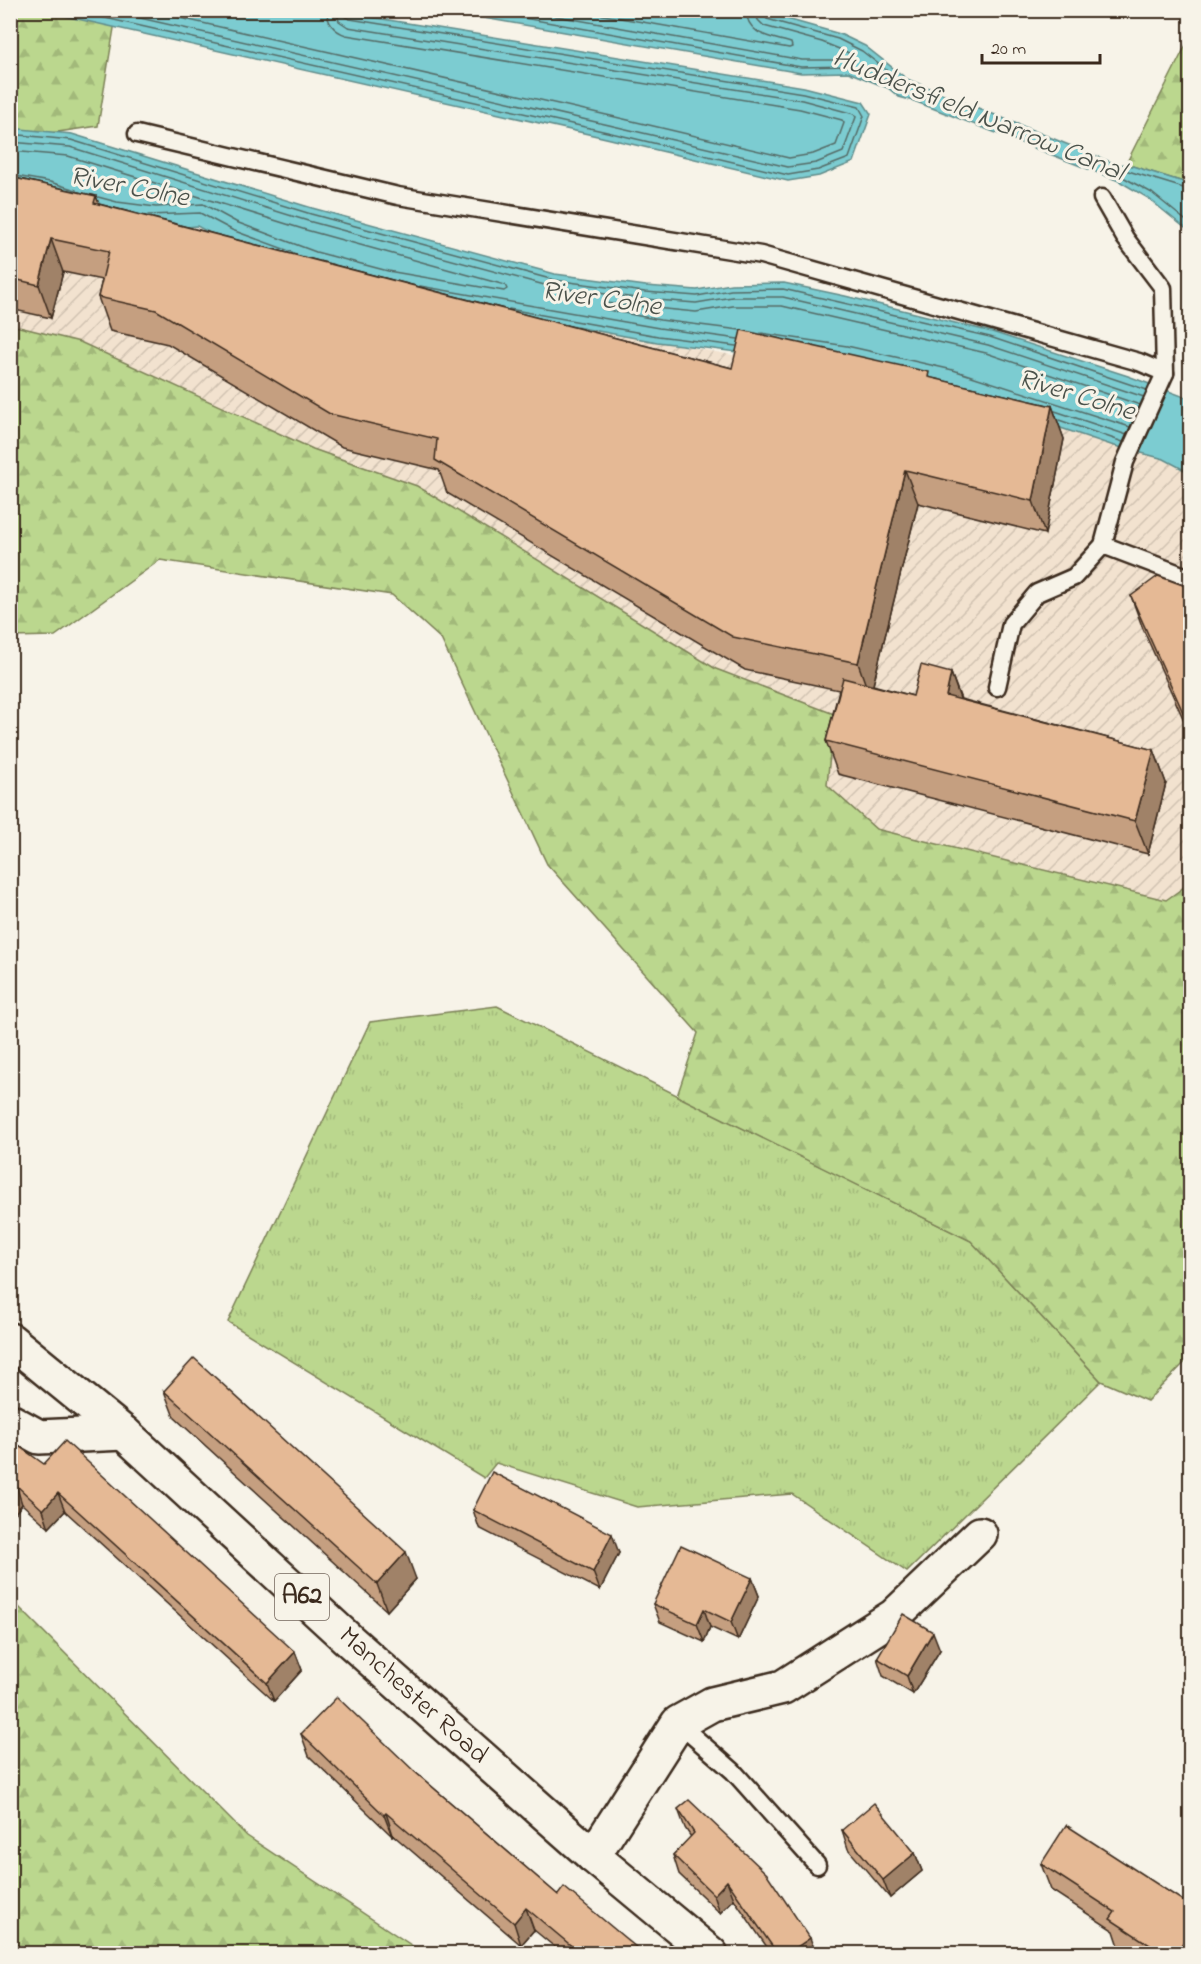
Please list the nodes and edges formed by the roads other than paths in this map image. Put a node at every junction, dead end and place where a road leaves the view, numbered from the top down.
1 (137, 134) dead end
2 (1102, 198) dead end
3 (1163, 379) junction
4 (1103, 544) junction
5 (1191, 578) edge
6 (997, 687) dead end
7 (10, 1340) edge
8 (10, 1421) edge
9 (124, 1432) junction
10 (980, 1534) dead end
11 (678, 1723) junction
12 (593, 1856) junction
13 (817, 1865) dead end
14 (711, 1953) edge

1 - 3 lane
2 - 3 lane
3 - 4 lane
4 - 5 lane
4 - 6 lane
7 - 9 main road, Manchester Road / A62
8 - 9 main road
9 - 12 main road, Manchester Road / A62
10 - 11 main road
11 - 12 main road
11 - 13 lane
12 - 14 main road, Manchester Road / A62

